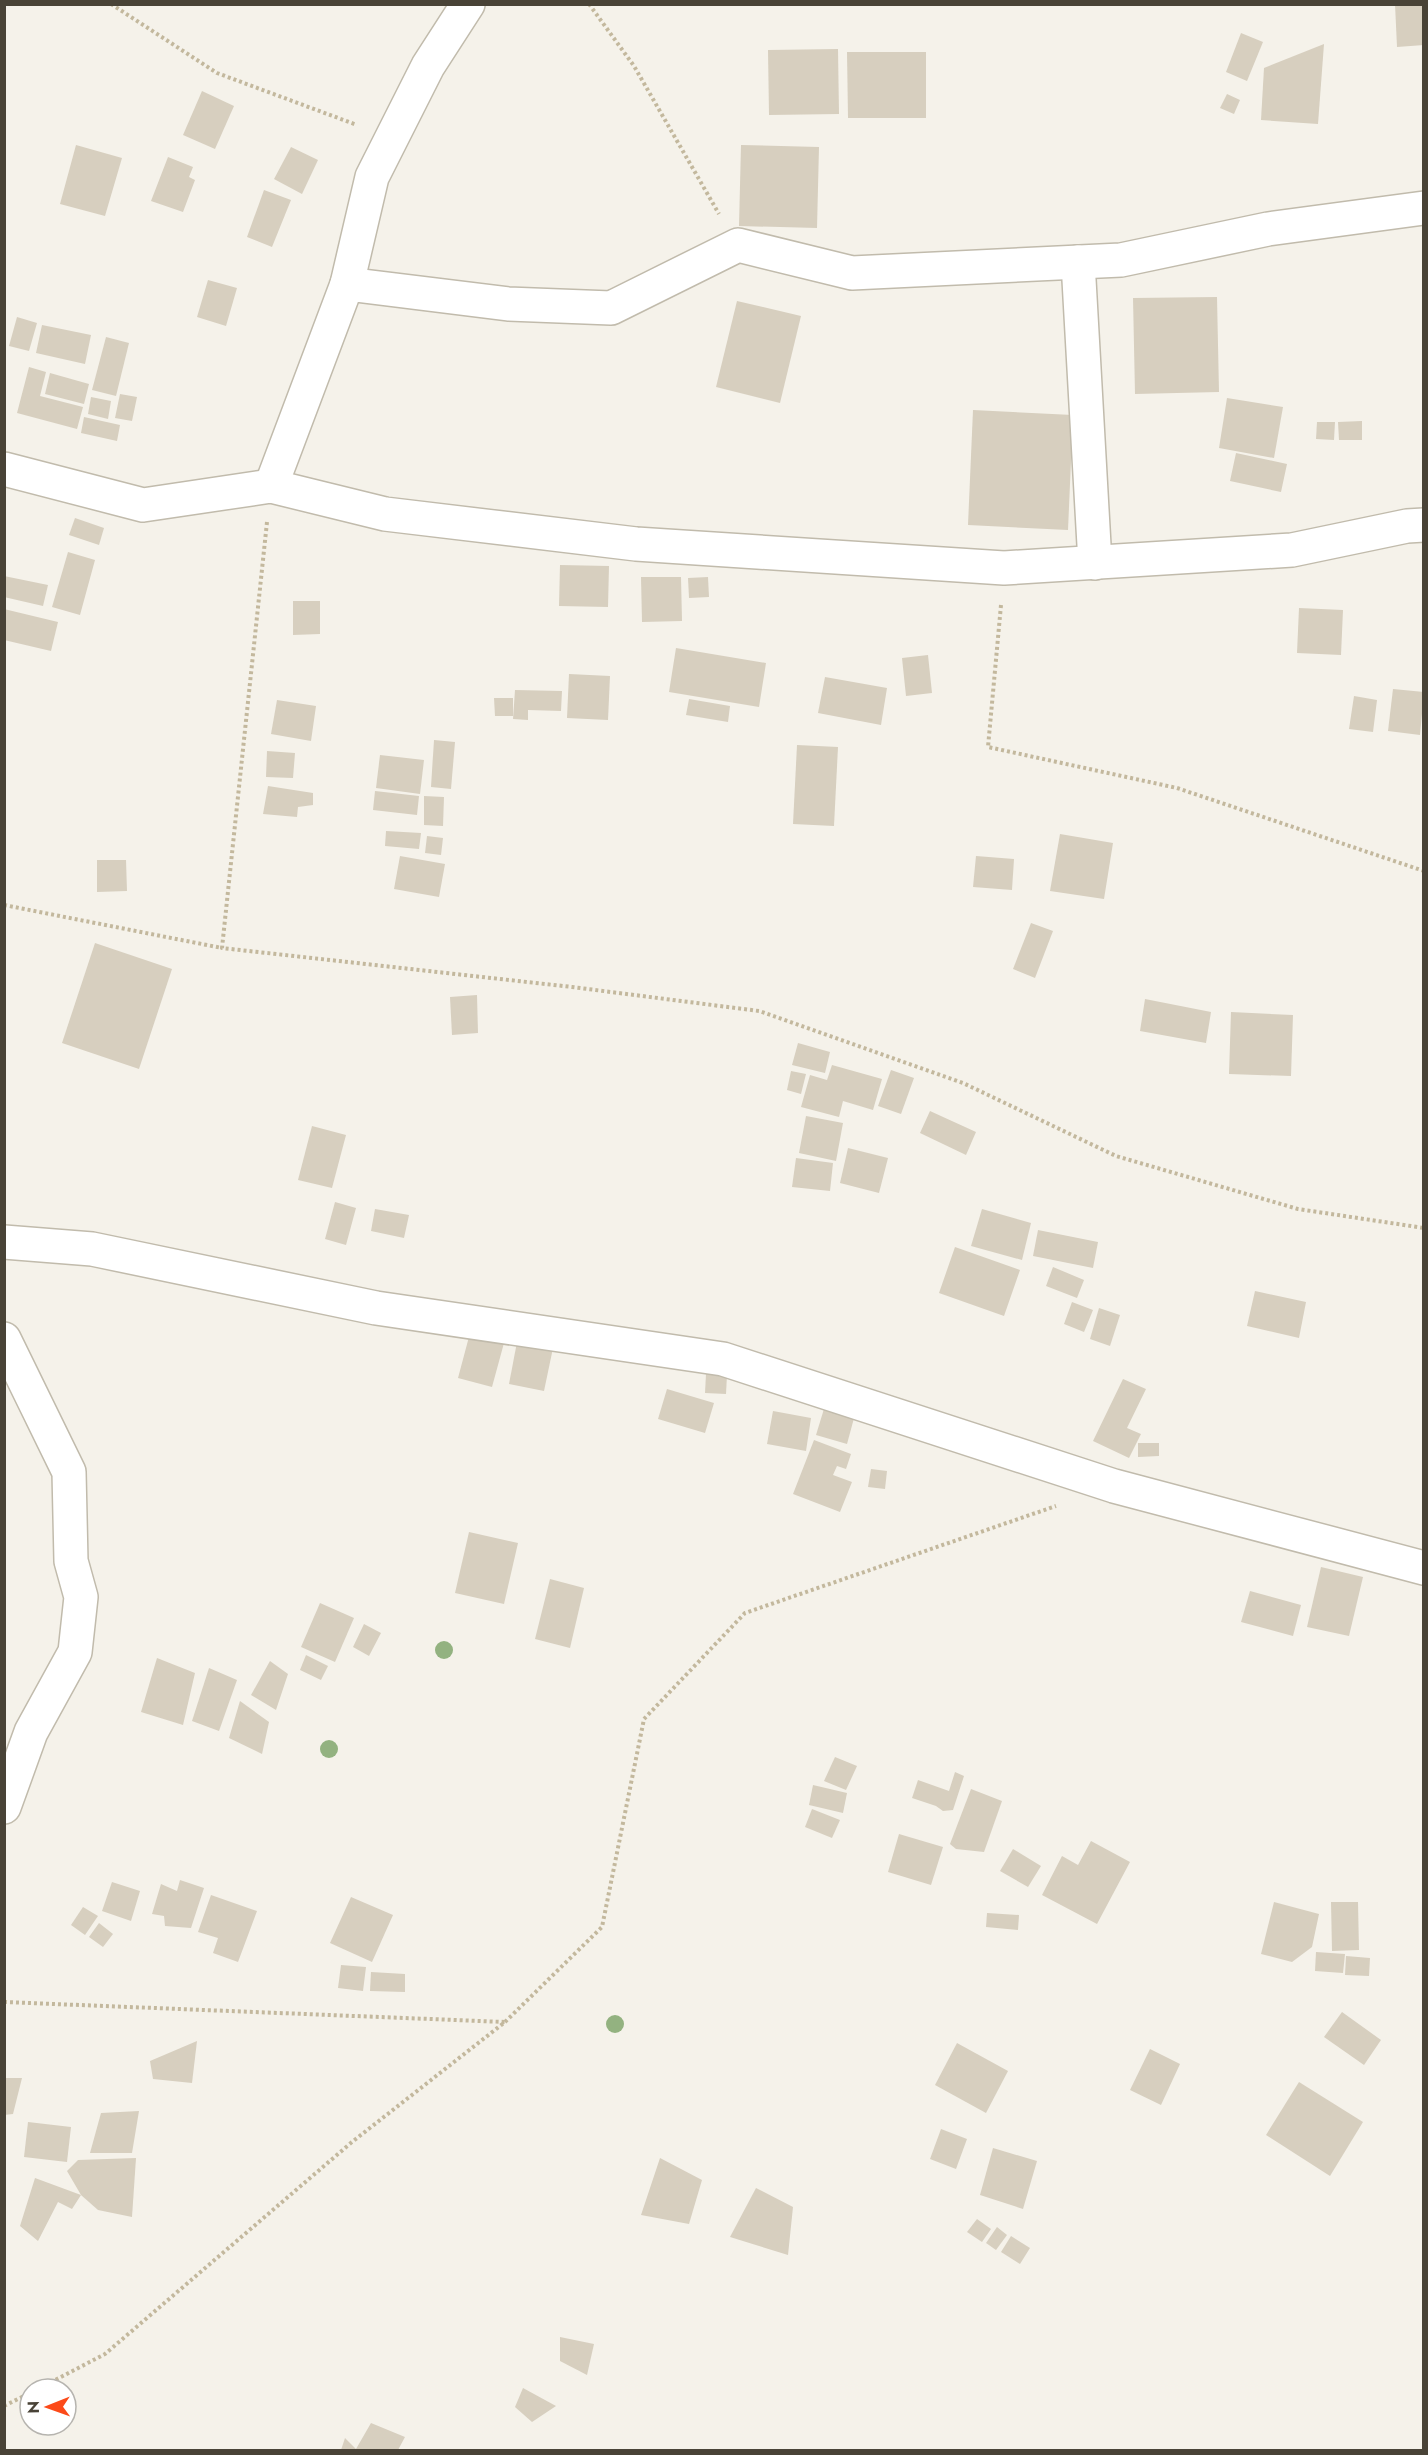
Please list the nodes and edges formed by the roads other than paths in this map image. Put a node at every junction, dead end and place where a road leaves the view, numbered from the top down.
1 (468, 4) edge
2 (1424, 208) edge
3 (1078, 262) junction
4 (347, 284) junction
5 (4, 469) edge
6 (271, 486) junction
7 (1424, 525) edge
8 (1095, 563) junction
9 (4, 1242) edge
10 (4, 1339) edge
11 (1424, 1568) edge
12 (4, 1808) edge

1 - 4 street
2 - 3 street
3 - 4 street
3 - 8 street
4 - 6 street
5 - 6 street
6 - 8 street
7 - 8 street
9 - 11 street
10 - 12 street

